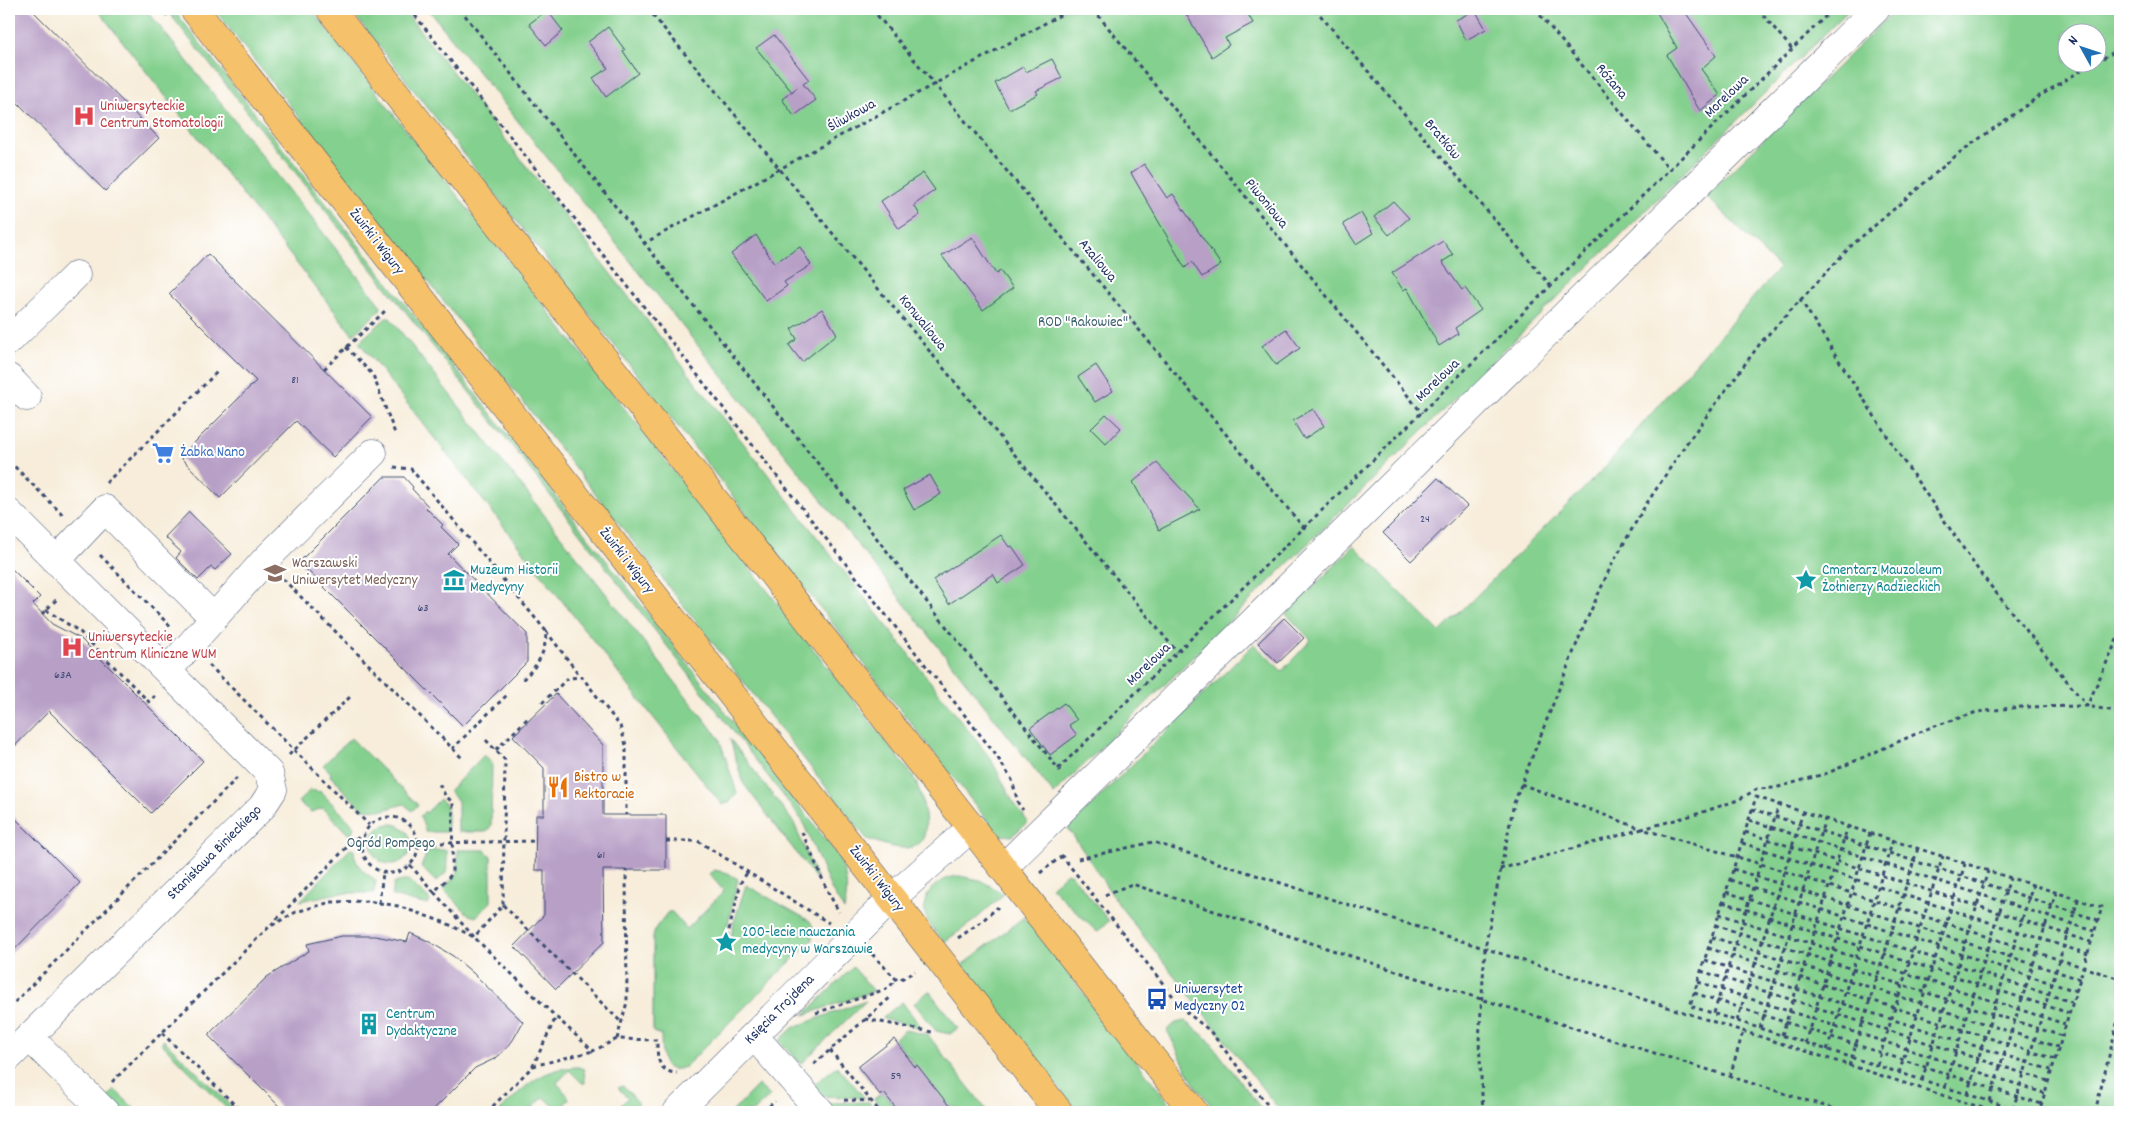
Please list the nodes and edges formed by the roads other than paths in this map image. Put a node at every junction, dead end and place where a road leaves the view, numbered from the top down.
1 (194, 9) edge
2 (330, 9) edge
3 (1876, 9) edge
4 (76, 275) dead end
5 (9, 341) edge
6 (381, 459) road end
7 (9, 513) edge
8 (56, 561) junction
9 (214, 618) junction
10 (164, 680) junction
11 (972, 827) junction
12 (1004, 867) junction
13 (891, 899) junction
14 (754, 1036) junction
15 (29, 1037) junction
16 (9, 1057) edge
17 (106, 1100) edge
18 (677, 1112) edge
19 (821, 1112) edge
20 (1059, 1112) edge
21 (1194, 1112) edge

1 - 13 main road, Żwirki i Wigury
2 - 11 main road
3 - 12 street
4 - 5 street
6 - 9 street
7 - 8 street, Stanisława Binieckiego
8 - 9 street
8 - 10 street, Stanisława Binieckiego
9 - 10 street
10 - 15 street, Stanisława Binieckiego
11 - 12 main road
11 - 13 street, Księcia Trojdena
12 - 21 main road
13 - 14 street, Księcia Trojdena
13 - 20 main road, Żwirki i Wigury
14 - 18 street, Księcia Trojdena
14 - 19 street
15 - 16 street, Stanisława Binieckiego
15 - 17 street

